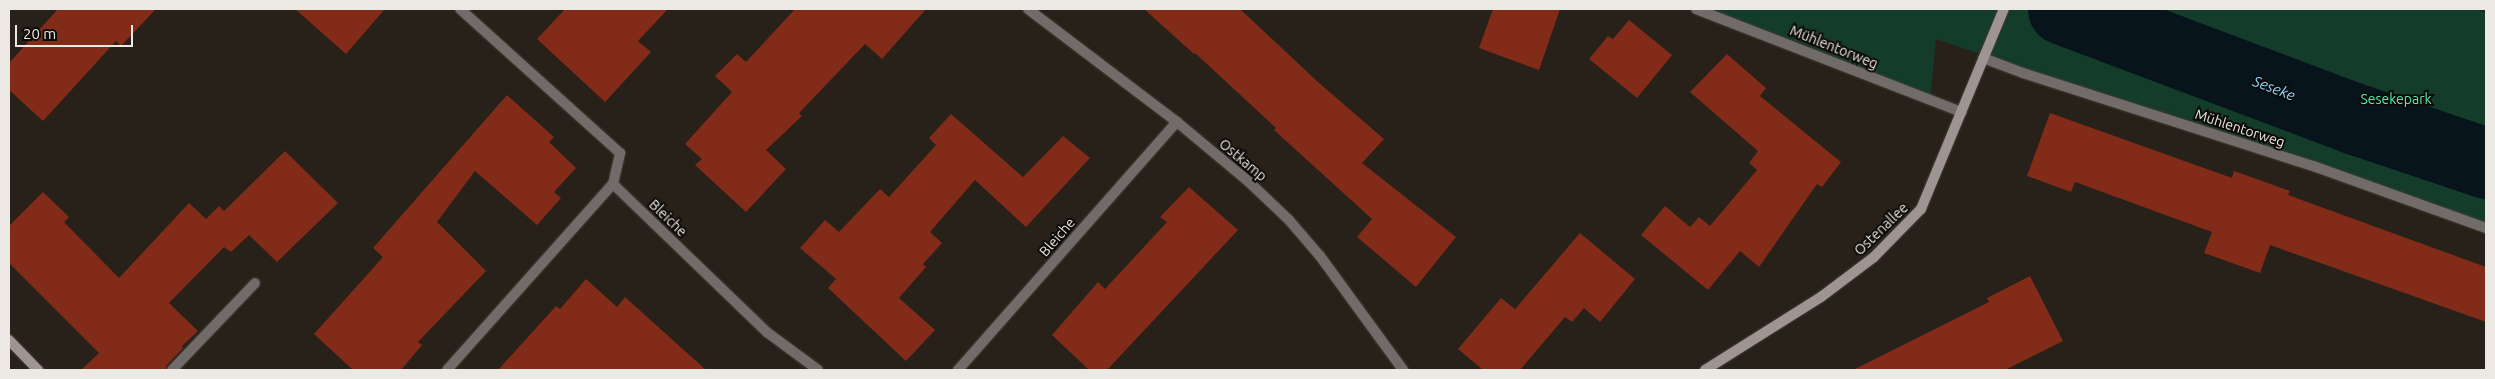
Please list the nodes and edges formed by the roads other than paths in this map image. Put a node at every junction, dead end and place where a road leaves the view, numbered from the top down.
1 (460, 9) edge
2 (1028, 9) edge
3 (1696, 9) edge
4 (2004, 9) edge
5 (1983, 58) junction
6 (1962, 112) junction
7 (1177, 122) junction
8 (613, 184) junction
9 (2486, 228) edge
10 (255, 283) dead end
11 (9, 340) edge
12 (38, 370) edge
13 (172, 370) edge
14 (447, 370) edge
15 (818, 370) edge
16 (958, 370) edge
17 (1403, 370) edge
18 (1705, 370) edge

1 - 8 street
2 - 7 street, Ostkamp
3 - 6 street, Mühlentorweg
4 - 5 street, Ostenallee
5 - 6 street, Ostenallee
5 - 9 street, Mühlentorweg
6 - 18 street, Ostenallee
7 - 16 street, Bleiche
7 - 17 street, Ostkamp
8 - 14 street
8 - 15 street, Bleiche
10 - 13 street
11 - 12 street

